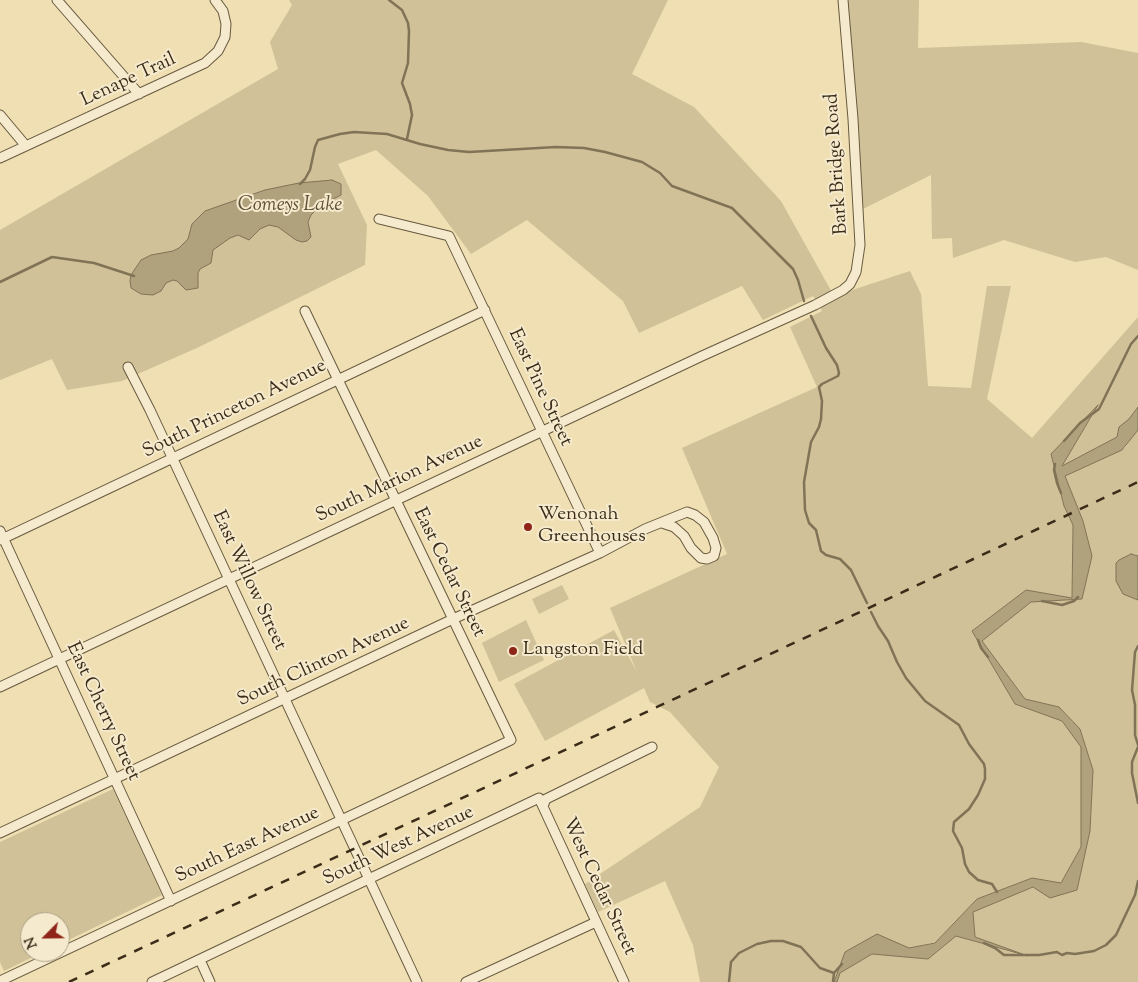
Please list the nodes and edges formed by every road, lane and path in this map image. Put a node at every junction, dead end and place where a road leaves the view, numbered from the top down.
1 (57, 0) edge
2 (215, 0) edge
3 (843, 0) edge
4 (139, 94) junction
5 (0, 115) edge
6 (26, 146) junction
7 (0, 158) edge
8 (379, 220) dead end
9 (815, 306) joint
10 (485, 310) junction
11 (305, 311) dead end
12 (128, 367) dead end
13 (338, 379) junction
14 (542, 431) junction
15 (172, 458) junction
16 (396, 500) junction
17 (662, 523) junction
18 (1, 536) edge
19 (600, 553) junction
20 (229, 579) junction
21 (453, 620) junction
22 (59, 659) junction
23 (0, 687) edge
24 (286, 700) junction
25 (511, 740) joint
26 (652, 747) dead end
27 (115, 780) junction
28 (543, 806) junction
29 (342, 820) junction
30 (0, 833) edge
31 (368, 880) junction
32 (171, 900) junction
33 (596, 922) junction
34 (200, 960) junction
35 (0, 981) edge
36 (152, 982) edge
37 (210, 982) edge
38 (417, 982) edge
39 (466, 982) edge
40 (624, 982) edge

1 - 4 street
2 - 4 street, Lenape Trail
3 - 9 street, Bark Bridge Road
4 - 6 street, Lenape Trail
5 - 6 street
6 - 7 street, Lenape Trail
8 - 10 street, East Pine Street
9 - 14 street, South Marion Avenue
10 - 13 street, South Princeton Avenue
10 - 14 street, East Pine Street
11 - 13 street, East Cedar Street
12 - 15 street, East Willow Street
13 - 15 street, South Princeton Avenue
13 - 16 street, East Cedar Street
14 - 16 street, South Marion Avenue
14 - 19 street, East Pine Street
15 - 18 street, South Princeton Avenue
15 - 20 street, East Willow Street
16 - 20 street, South Marion Avenue
16 - 21 street, East Cedar Street
17 - 17 street, South Clinton Avenue
17 - 19 street, South Clinton Avenue
18 - 22 street, East Cherry Street
19 - 21 street, South Clinton Avenue
20 - 22 street, South Marion Avenue
20 - 24 street, East Willow Street
21 - 24 street, South Clinton Avenue
21 - 25 street, East Cedar Street
22 - 23 street, South Marion Avenue
22 - 27 street, East Cherry Street
24 - 27 street, South Clinton Avenue
24 - 29 street, East Willow Street
25 - 29 street, South East Avenue
26 - 28 street
27 - 30 street, South Clinton Avenue
27 - 32 street, East Cherry Street
28 - 31 street, South West Avenue
28 - 33 street, West Cedar Street
29 - 31 street, East Willow Street
29 - 32 street, South East Avenue
31 - 34 street, South West Avenue
31 - 38 street, East Willow Street
32 - 35 street, South East Avenue
33 - 39 street
33 - 40 street, West Cedar Street
34 - 36 street, South West Avenue
34 - 37 street

